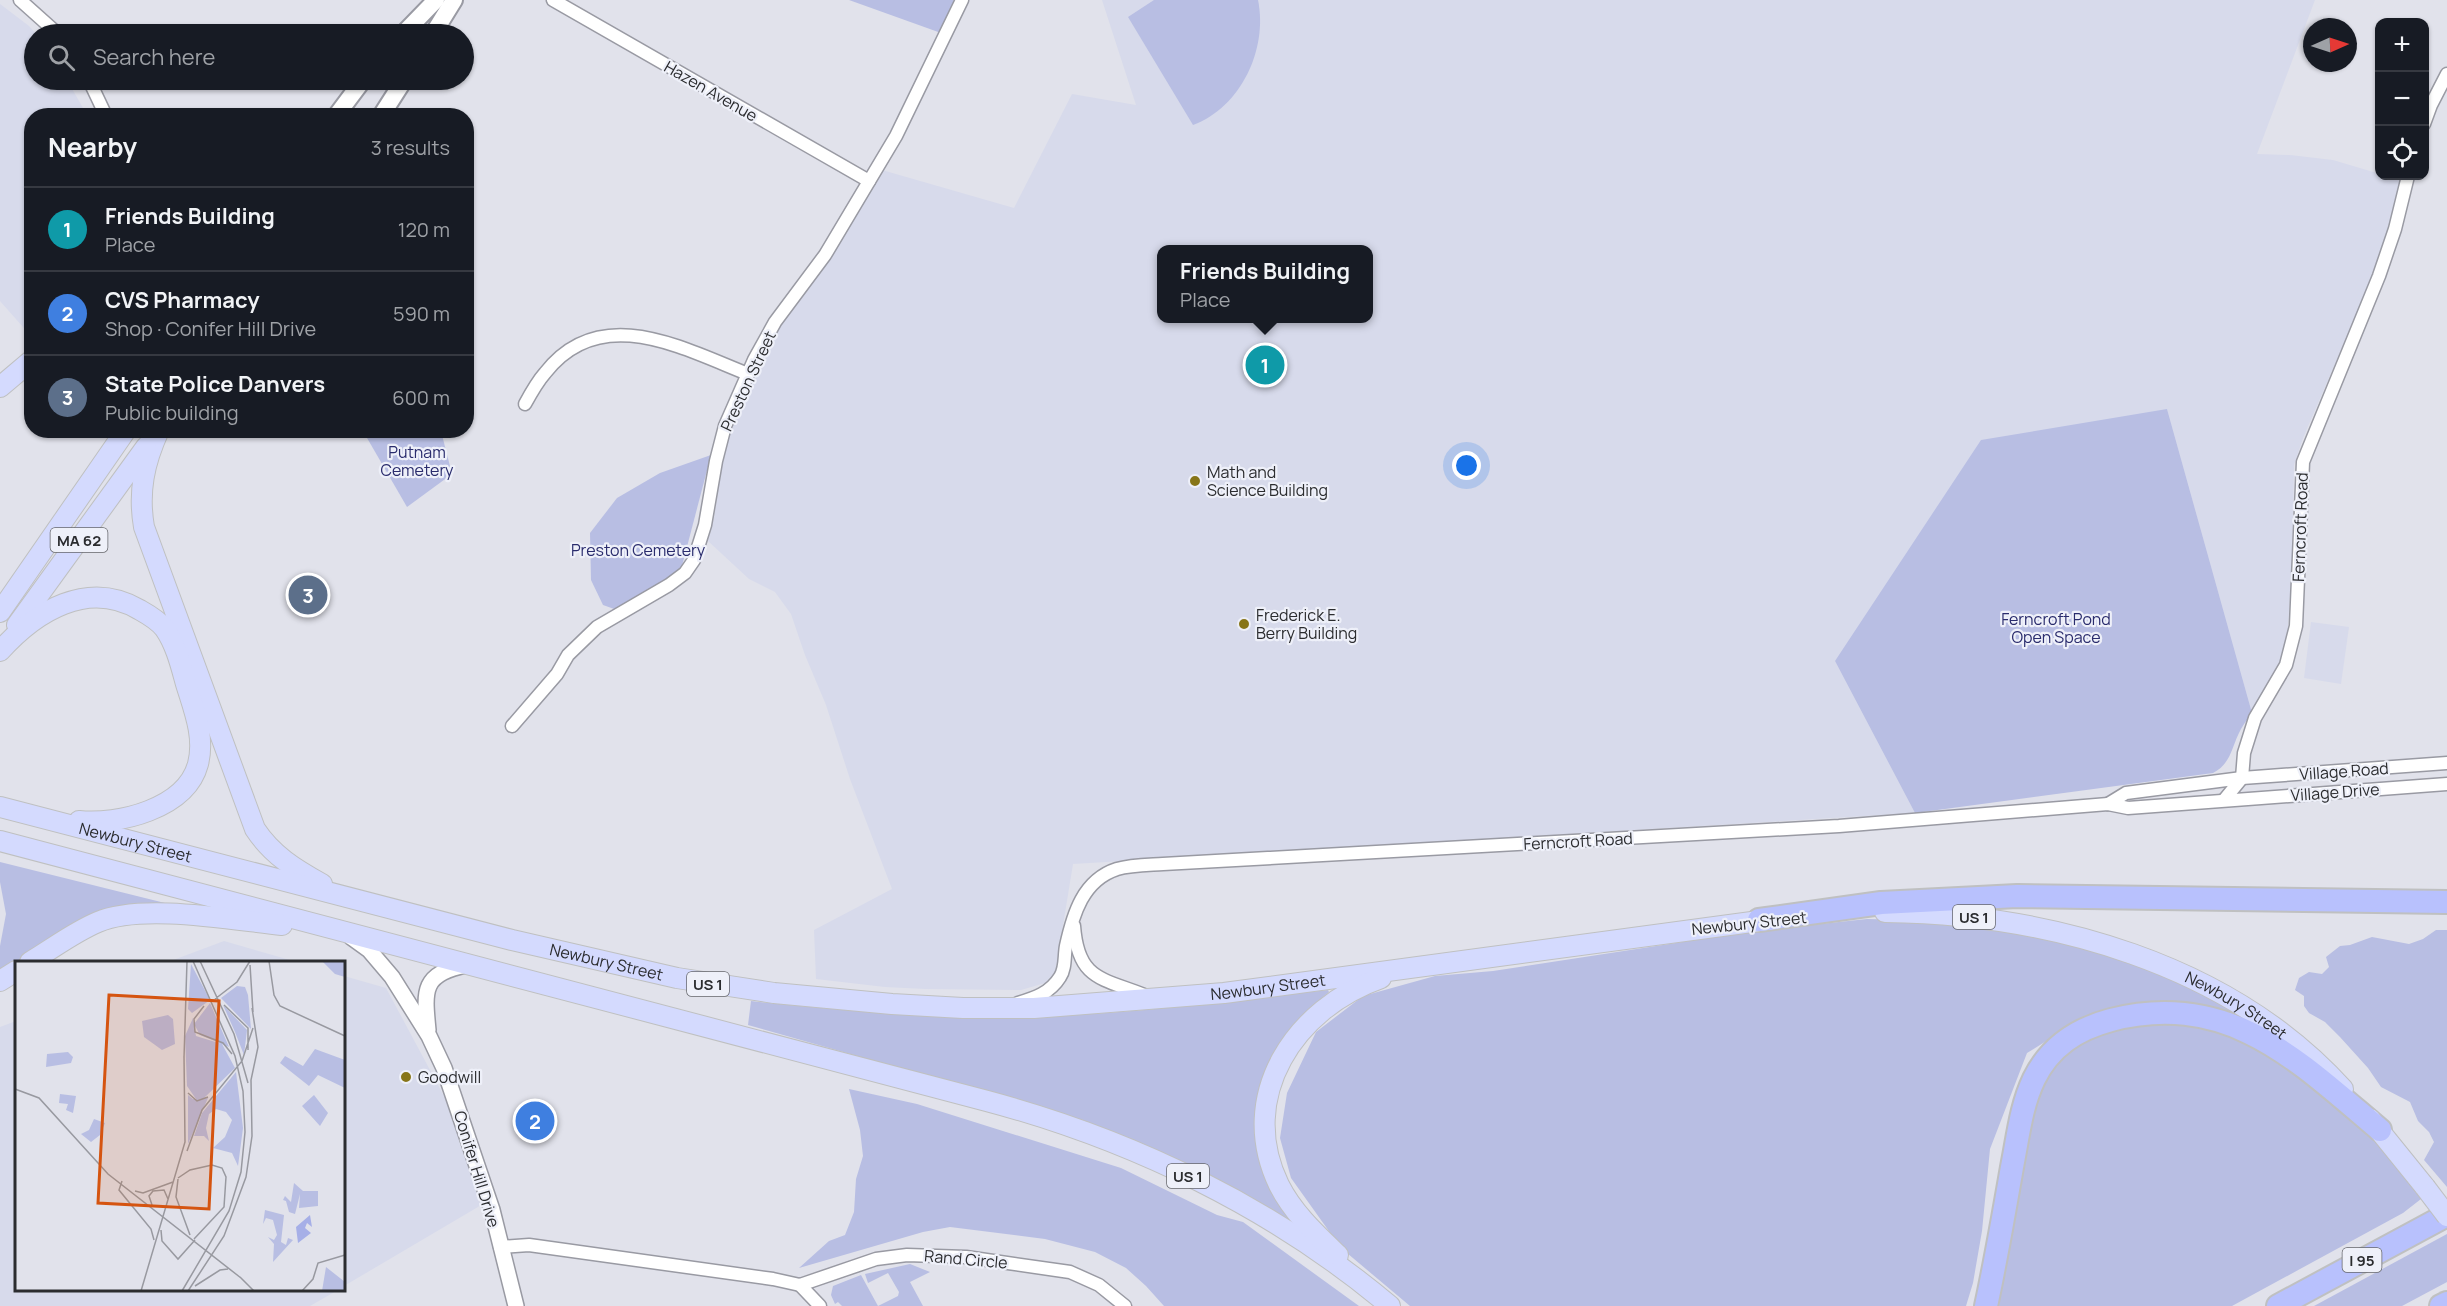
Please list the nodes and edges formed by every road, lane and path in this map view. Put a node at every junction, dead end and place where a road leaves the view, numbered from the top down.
1 (20, 0) edge
2 (436, 0) edge
3 (454, 0) edge
4 (553, 0) edge
5 (962, 0) edge
6 (47, 24) edge
7 (413, 24) edge
8 (439, 24) edge
9 (2447, 74) edge
10 (94, 90) edge
11 (356, 90) edge
12 (398, 90) edge
13 (102, 108) edge
14 (342, 108) edge
15 (386, 108) edge
16 (2429, 110) edge
17 (2407, 180) edge
18 (869, 181) junction
19 (24, 367) edge
20 (748, 374) junction
21 (0, 387) edge
22 (525, 404) dead end
23 (120, 438) edge
24 (152, 438) edge
25 (155, 438) edge
26 (0, 612) edge
27 (0, 650) edge
28 (512, 726) dead end
29 (2447, 763) edge
30 (2242, 778) junction
31 (2447, 784) edge
32 (2224, 800) junction
33 (2108, 804) junction
34 (0, 807) edge
35 (35, 816) junction
36 (0, 841) edge
37 (345, 897) junction
38 (2447, 902) edge
39 (1074, 919) junction
40 (1759, 920) junction
41 (341, 930) junction
42 (33, 961) edge
43 (469, 964) junction
44 (1433, 965) junction
45 (15, 972) edge
46 (0, 981) edge
47 (1154, 1000) junction
48 (1002, 1008) junction
49 (429, 1036) junction
50 (2380, 1130) junction
51 (2447, 1215) edge
52 (500, 1247) junction
53 (800, 1285) junction
54 (2447, 1303) edge
55 (516, 1306) edge
56 (820, 1306) edge
57 (1125, 1306) edge
58 (1391, 1306) edge
59 (1986, 1306) edge
60 (2278, 1306) edge
61 (2441, 1306) edge

1 - 6 street
2 - 7 main road
3 - 8 main road
4 - 18 street, Hazen Avenue
5 - 18 street, Preston Street
9 - 16 street
10 - 13 street
11 - 14 main road
12 - 15 main road
17 - 30 street, Ferncroft Road
18 - 20 street, Preston Street
19 - 21 main road
20 - 22 street
20 - 28 street, Preston Street
23 - 26 main road, MA 62
24 - 27 main road, MA 62
25 - 37 main road
27 - 35 main road
29 - 30 street, Village Road
30 - 32 street
30 - 33 street, Ferncroft Road
31 - 32 street, Village Drive
32 - 33 street, Ferncroft Road
33 - 39 street, Ferncroft Road
34 - 35 main road, Newbury Street / US 1
35 - 37 main road, Newbury Street / US 1
36 - 41 main road, Newbury Street / US 1
37 - 48 main road, Newbury Street / US 1
38 - 40 highway
39 - 47 street, Ferncroft Road
39 - 48 street, Ferncroft Road
40 - 44 main road, Newbury Street / US 1
40 - 50 main road, Newbury Street / US 1
41 - 42 main road
41 - 43 main road, Newbury Street / US 1
41 - 49 street, Conifer Hill Drive
43 - 49 street, Conifer Hill Drive
43 - 58 main road, Newbury Street / US 1
44 - 47 main road, Newbury Street / US 1
44 - 58 main road
45 - 46 main road
47 - 48 main road, Newbury Street / US 1
49 - 52 street, Conifer Hill Drive
50 - 51 main road, Newbury Street / US 1, bridge
50 - 59 highway
51 - 60 highway, I 95
52 - 53 street
52 - 55 street, Conifer Hill Drive
53 - 56 street
53 - 57 street, Rand Circle
54 - 61 highway

